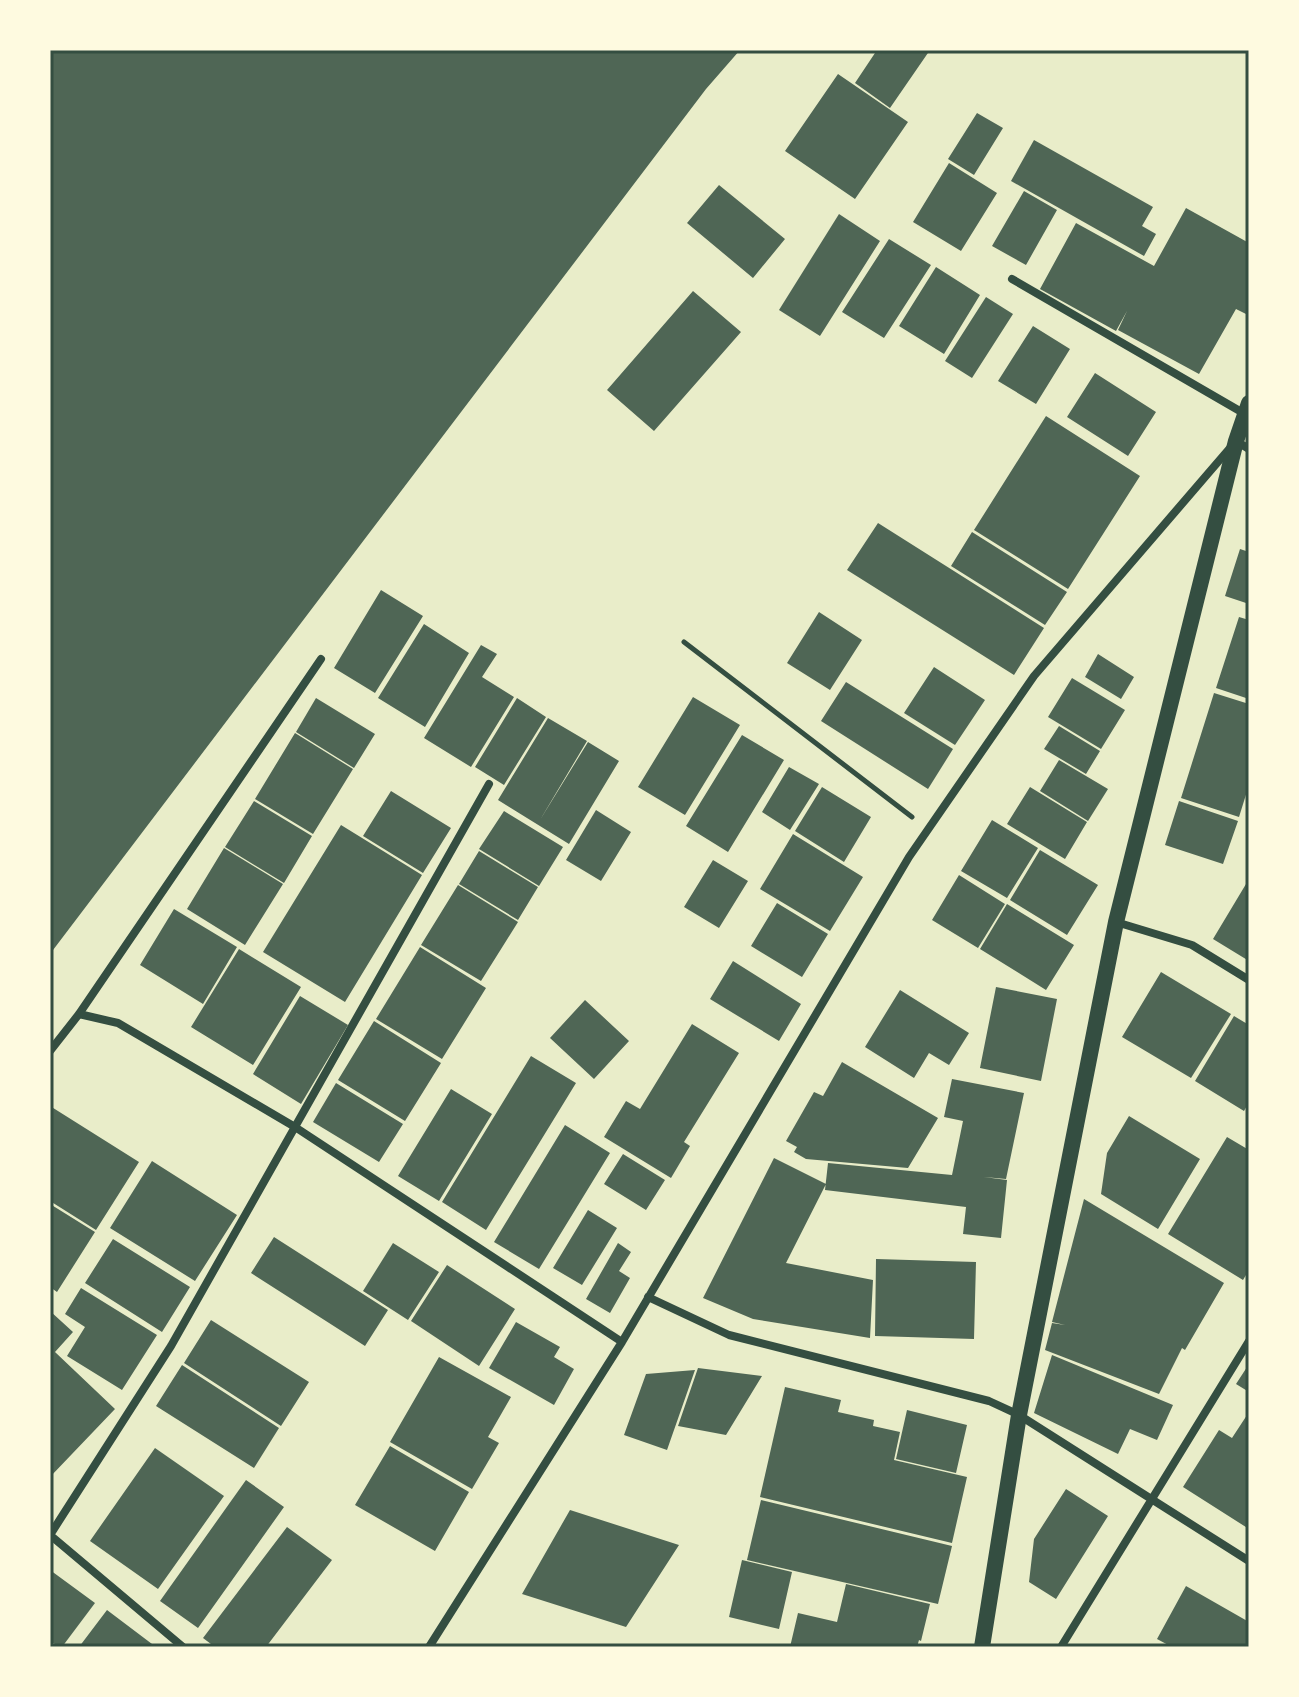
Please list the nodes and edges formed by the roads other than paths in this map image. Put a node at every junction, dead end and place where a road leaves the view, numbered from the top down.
1 (1012, 279) dead end
2 (1247, 408) edge
3 (1242, 445) edge
4 (321, 659) dead end
5 (489, 784) dead end
6 (1116, 922) junction
7 (1249, 980) edge
8 (79, 1014) junction
9 (50, 1051) edge
10 (295, 1127) junction
11 (648, 1297) junction
12 (1249, 1341) edge
13 (622, 1342) junction
14 (1019, 1415) junction
15 (1152, 1499) junction
16 (50, 1535) edge
17 (1249, 1561) edge
18 (183, 1647) edge
19 (429, 1647) edge
20 (982, 1647) edge
21 (1061, 1647) edge

1 - 2 street
2 - 3 main road
3 - 6 main road
3 - 11 street
4 - 8 street
5 - 10 street
6 - 7 street
6 - 14 main road
8 - 9 street
8 - 10 street
10 - 13 street
10 - 16 street
11 - 13 street
11 - 14 street
12 - 15 street
13 - 19 street
14 - 15 street
14 - 20 main road
15 - 17 street
15 - 21 street
16 - 18 street

